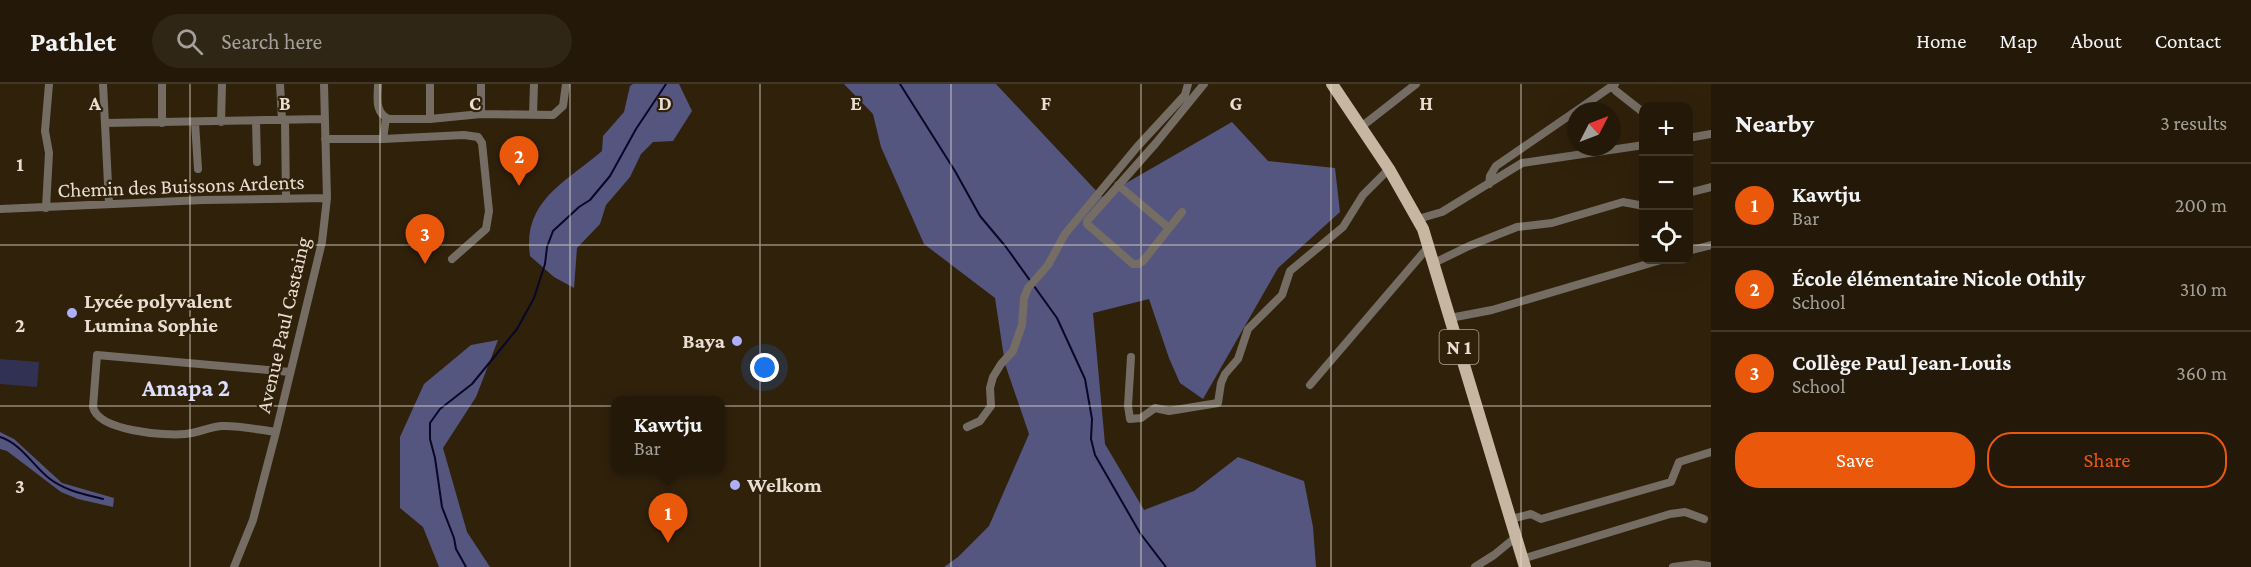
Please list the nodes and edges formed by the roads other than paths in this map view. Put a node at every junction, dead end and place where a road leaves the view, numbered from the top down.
1 (49, 84) edge
2 (103, 84) edge
3 (162, 84) edge
4 (222, 84) edge
5 (280, 84) edge
6 (324, 84) edge
7 (378, 84) edge
8 (430, 84) edge
9 (482, 84) edge
10 (534, 84) edge
11 (566, 84) edge
12 (1188, 84) edge
13 (1204, 84) edge
14 (1332, 84) edge
15 (1416, 84) edge
16 (1614, 85) edge
17 (1589, 102) edge
18 (1639, 109) edge
19 (481, 114) junction
20 (533, 115) junction
21 (1567, 117) edge
22 (386, 118) junction
23 (325, 119) junction
24 (430, 119) junction
25 (283, 120) junction
26 (256, 121) junction
27 (195, 122) junction
28 (221, 122) junction
29 (105, 123) junction
30 (162, 123) junction
31 (1361, 127) junction
32 (1711, 134) edge
33 (1693, 137) edge
34 (325, 138) junction
35 (383, 139) junction
36 (1639, 146) edge
37 (257, 162) dead end
38 (198, 169) dead end
39 (1389, 169) junction
40 (1489, 184) junction
41 (1118, 185) junction
42 (1711, 187) edge
43 (1693, 193) edge
44 (327, 198) junction
45 (285, 199) junction
46 (109, 204) junction
47 (1639, 205) edge
48 (46, 208) junction
49 (0, 209) edge
50 (1182, 212) dead end
51 (1418, 219) junction
52 (1169, 228) junction
53 (1711, 245) edge
54 (1429, 246) junction
55 (1693, 250) edge
56 (452, 259) dead end
57 (1434, 263) junction
58 (1647, 264) edge
59 (1450, 318) junction
60 (1131, 357) dead end
61 (290, 372) junction
62 (1310, 384) dead end
63 (966, 428) dead end
64 (276, 432) junction
65 (1711, 453) edge
66 (1511, 519) junction
67 (1704, 519) dead end
68 (1516, 537) junction
69 (1524, 563) edge
70 (1709, 566) edge
71 (234, 567) edge
72 (1475, 567) edge
73 (1673, 567) edge

1 - 48 street
2 - 29 street
3 - 30 street
4 - 28 street
5 - 25 street
6 - 23 street, Avenue Paul Castaing
7 - 22 street
8 - 24 street
9 - 19 street
10 - 20 street
11 - 20 street
12 - 63 street
13 - 41 street
14 - 31 main road, N 1
15 - 31 street
16 - 17 street
16 - 18 street
19 - 20 street
19 - 24 street
21 - 40 street
22 - 24 street
22 - 35 street
23 - 25 street
23 - 34 street, Avenue Paul Castaing
25 - 26 street
25 - 45 street
26 - 28 street
26 - 37 street
27 - 28 street
27 - 30 street
27 - 38 street
29 - 30 street
29 - 46 street
31 - 39 main road, N 1
32 - 33 street
34 - 35 street
34 - 44 street, Avenue Paul Castaing
35 - 56 street
36 - 40 street
39 - 51 main road, N 1
39 - 60 street
40 - 51 street
41 - 52 street
41 - 52 street
42 - 43 street
44 - 45 street, Chemin des Buissons Ardents
44 - 61 street, Avenue Paul Castaing
45 - 46 street, Chemin des Buissons Ardents
46 - 48 street, Chemin des Buissons Ardents
47 - 57 street
48 - 49 street, Chemin des Buissons Ardents
50 - 52 street
51 - 54 main road, N 1
53 - 55 street
54 - 57 main road, N 1
54 - 62 street
57 - 59 main road, N 1
58 - 59 street
59 - 66 main road, N 1
61 - 64 street, Avenue Paul Castaing
61 - 64 street
64 - 71 street, Avenue Paul Castaing
65 - 66 street
66 - 68 main road, N 1
67 - 69 street
68 - 69 main road, N 1
68 - 72 street
70 - 73 street

